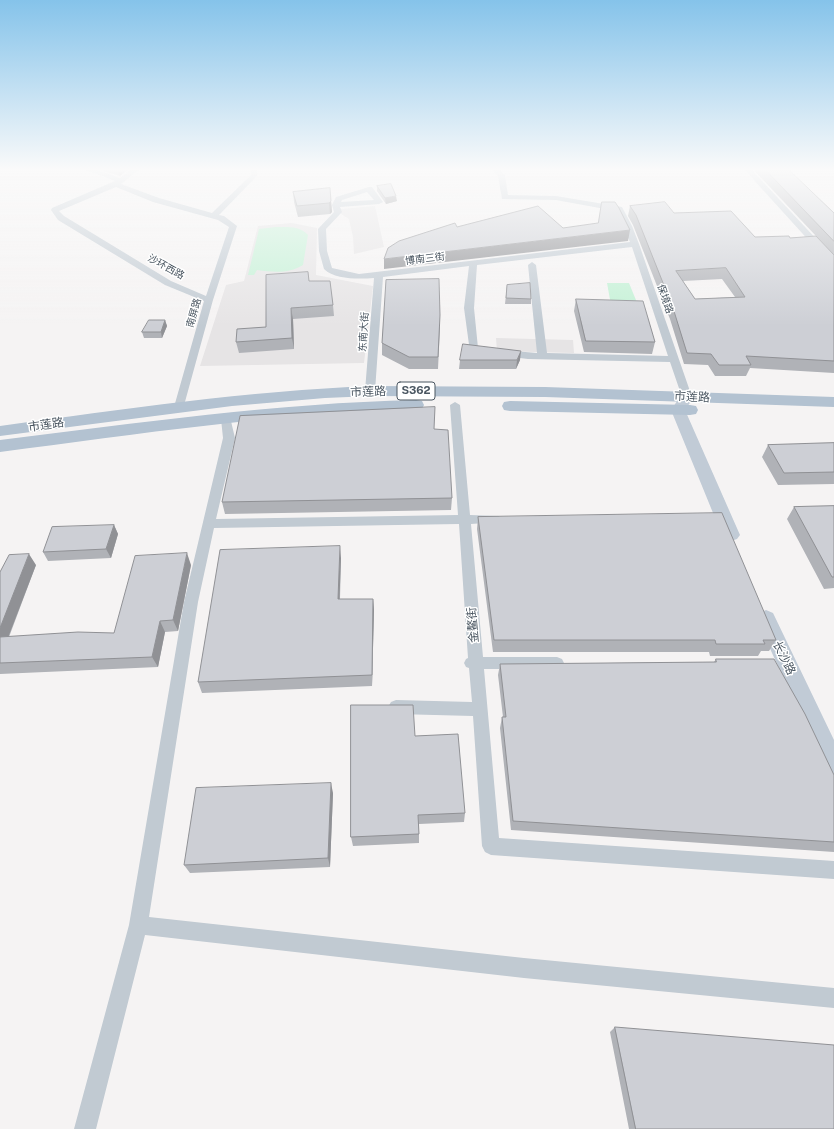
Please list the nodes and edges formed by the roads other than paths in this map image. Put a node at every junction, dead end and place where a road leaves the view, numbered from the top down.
1 (65, 221) edge
2 (225, 221) edge
3 (330, 221) edge
4 (625, 221) edge
5 (795, 221) edge
6 (635, 244) junction
7 (834, 263) edge
8 (473, 264) junction
9 (532, 265) dead end
10 (379, 275) junction
11 (209, 300) junction
12 (542, 356) junction
13 (674, 359) junction
14 (370, 391) junction
15 (834, 402) edge
16 (683, 403) junction
17 (455, 404) junction
18 (179, 407) junction
19 (834, 416) edge
20 (226, 419) junction
21 (0, 431) edge
22 (0, 446) edge
23 (503, 519) edge
24 (464, 520) junction
25 (209, 524) junction
26 (739, 553) edge
27 (760, 603) edge
28 (471, 663) dead end
29 (574, 663) edge
30 (381, 707) edge
31 (480, 709) junction
32 (834, 764) edge
33 (834, 870) edge
34 (138, 925) junction
35 (834, 998) edge
36 (85, 1129) edge

1 - 11 street, 沙环西路
2 - 11 street, 南屏路
3 - 10 street, 博南三街
4 - 6 street, 保境路
5 - 7 street
6 - 8 street, 博南三街
6 - 13 street, 保境路
8 - 10 street, 博南三街
8 - 12 street
9 - 12 street
10 - 14 street, 东南大街
11 - 18 street, 南屏路
12 - 13 street
13 - 16 street, 保境路
14 - 16 main road, 市莲路 / S362
14 - 18 main road, 市莲路 / S362
15 - 16 main road, 市莲路 / S362
16 - 17 main road, 市莲路 / S362
16 - 19 main road, 市莲路 / S362
16 - 26 street
17 - 20 main road, 市莲路 / S362
17 - 24 street, 金鳌街
18 - 21 main road, 市莲路 / S362
20 - 22 main road, 市莲路 / S362
20 - 25 street
23 - 24 street
24 - 25 street
24 - 31 street, 金鳌街
25 - 34 street
27 - 32 street, 长沙路
28 - 29 street
30 - 31 street
31 - 33 street, 金鳌街
34 - 35 street
34 - 36 street

